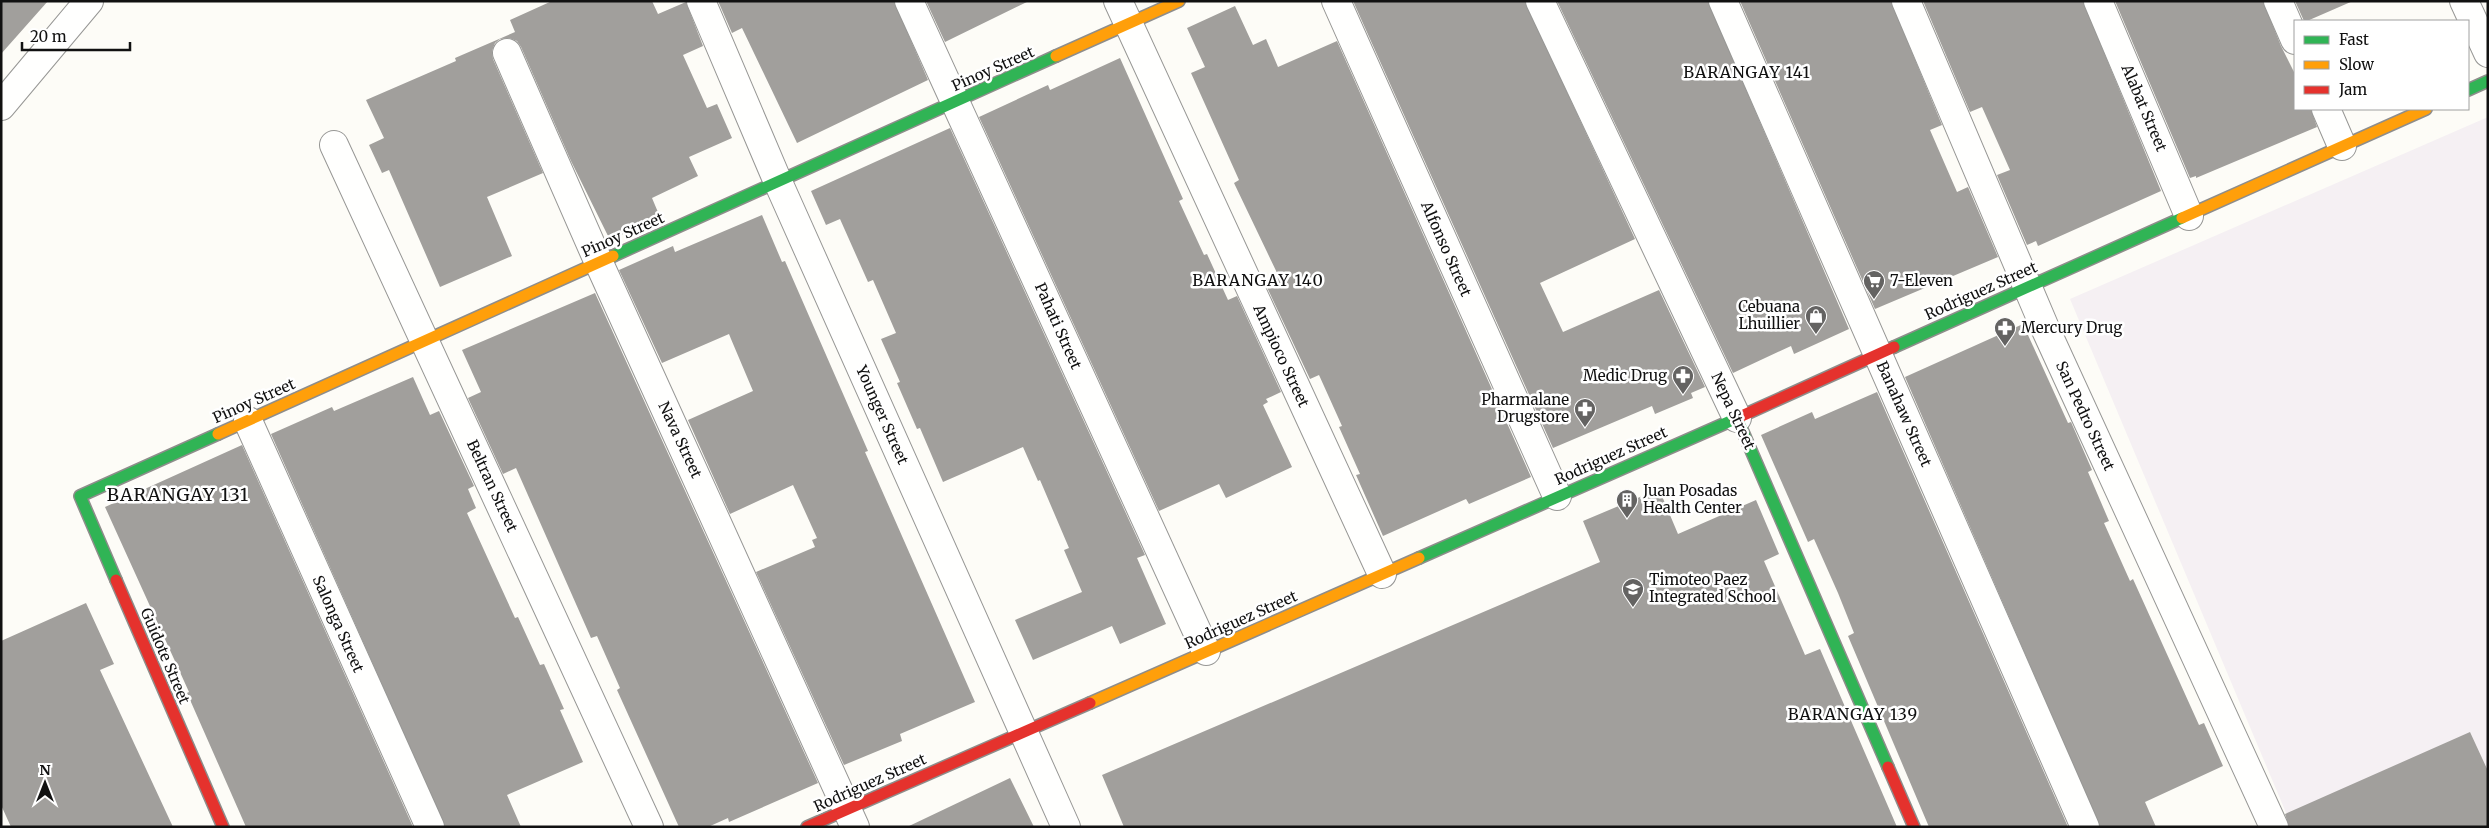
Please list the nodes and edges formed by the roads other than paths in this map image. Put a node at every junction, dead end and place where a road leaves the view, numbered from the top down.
1 (89, 1) edge
2 (701, 1) edge
3 (909, 1) edge
4 (1179, 1) edge
5 (1336, 1) edge
6 (1540, 1) edge
7 (1723, 1) edge
8 (1906, 1) edge
9 (2098, 1) edge
10 (2278, 1) edge
11 (2464, 1) edge
12 (1123, 13) edge
13 (2294, 38) edge
14 (2488, 52) edge
15 (507, 53) dead end
16 (2488, 81) edge
17 (2469, 90) edge
18 (956, 101) junction
19 (1, 106) edge
20 (2326, 110) edge
21 (2424, 110) edge
22 (334, 145) dead end
23 (2342, 146) junction
24 (778, 182) junction
25 (2190, 216) junction
26 (599, 262) junction
27 (2027, 286) junction
28 (425, 341) junction
29 (1878, 353) junction
30 (1737, 418) junction
31 (248, 421) junction
32 (80, 496) joint
33 (1557, 496) junction
34 (1382, 574) junction
35 (1206, 651) junction
36 (1023, 732) junction
37 (851, 818) edge
38 (223, 827) edge
39 (430, 827) edge
40 (649, 827) edge
41 (807, 827) edge
42 (1066, 827) edge
43 (1914, 827) edge
44 (2085, 827) edge
45 (2274, 827) edge

1 - 19 street
2 - 24 street, Younger Street
3 - 18 street, Pahati Street
4 - 12 street, Pinoy Street
5 - 33 street, Alfonso Street
6 - 30 street, Nepa Street
7 - 29 street, Banahaw Street
8 - 27 street, San Pedro Street
9 - 25 street, Alabat Street
10 - 13 street
11 - 14 street
12 - 18 street, Pinoy Street
12 - 34 street, Ampioco Street
15 - 26 street, Nava Street
16 - 17 street
18 - 24 street, Pinoy Street
18 - 35 street, Pahati Street
20 - 23 street
21 - 23 street, Rodriguez Street
22 - 28 street, Beltran Street
23 - 25 street, Rodriguez Street
24 - 26 street, Pinoy Street
24 - 36 street, Younger Street
25 - 27 street, Rodriguez Street
26 - 28 street, Pinoy Street
26 - 37 street, Nava Street
27 - 29 street, Rodriguez Street
27 - 45 street, San Pedro Street
28 - 31 street, Pinoy Street
28 - 40 street, Beltran Street
29 - 30 street, Rodriguez Street
29 - 44 street, Banahaw Street
30 - 33 street, Rodriguez Street
30 - 43 street, Nepa Street
31 - 32 street, Pinoy Street
31 - 39 street, Salonga Street
32 - 38 street, Guidote Street
33 - 34 street, Rodriguez Street
34 - 35 street, Rodriguez Street
35 - 36 street, Rodriguez Street
36 - 37 street, Rodriguez Street
36 - 42 street, Younger Street
37 - 41 street, Rodriguez Street

